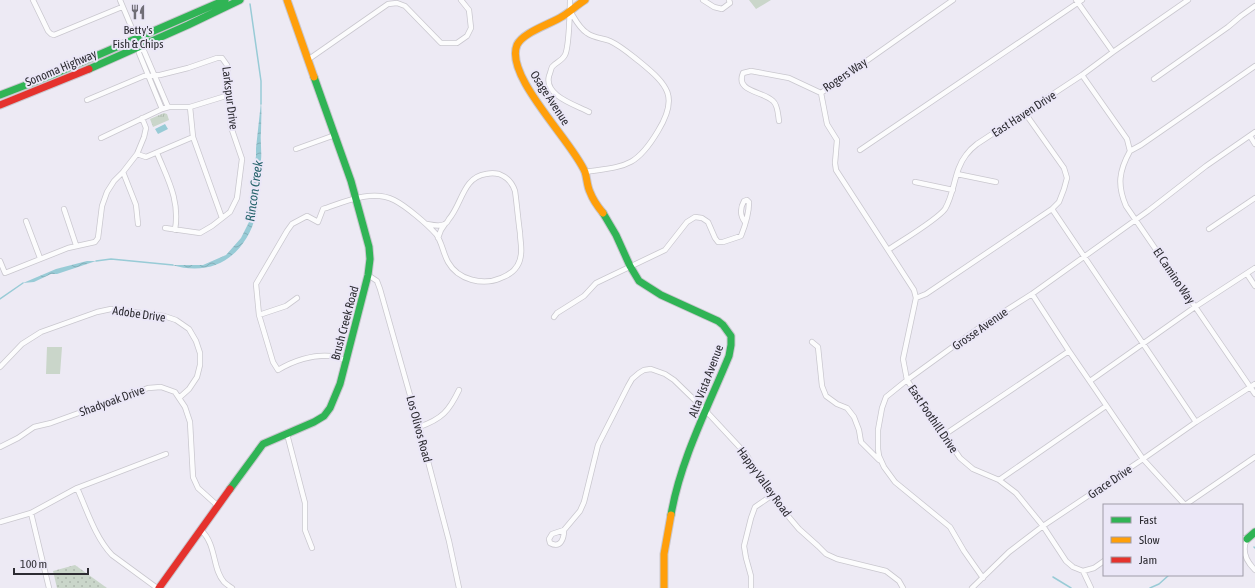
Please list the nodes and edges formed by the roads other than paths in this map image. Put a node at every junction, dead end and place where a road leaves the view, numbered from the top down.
1 (33, 0) edge
2 (120, 0) edge
3 (225, 0) edge
4 (288, 0) edge
5 (460, 0) edge
6 (570, 0) edge
7 (585, 0) edge
8 (703, 0) edge
9 (729, 0) edge
10 (953, 0) edge
11 (1188, 0) edge
12 (238, 1) edge
13 (1079, 1) edge
14 (389, 2) edge
15 (1255, 6) edge
16 (122, 7) junction
17 (570, 11) junction
18 (136, 38) junction
19 (139, 46) junction
20 (1113, 52) junction
21 (309, 58) junction
22 (1255, 66) edge
23 (149, 75) junction
24 (155, 75) junction
25 (1082, 75) junction
26 (1154, 79) dead end
27 (821, 93) junction
28 (0, 95) edge
29 (229, 95) junction
30 (87, 100) dead end
31 (0, 105) edge
32 (168, 107) junction
33 (190, 107) junction
34 (162, 109) junction
35 (589, 112) dead end
36 (1025, 113) junction
37 (142, 118) junction
38 (779, 122) dead end
39 (1255, 132) edge
40 (335, 135) junction
41 (1250, 136) junction
42 (193, 137) junction
43 (101, 138) dead end
44 (1255, 144) edge
45 (296, 149) dead end
46 (860, 150) dead end
47 (1130, 151) junction
48 (157, 153) junction
49 (137, 154) junction
50 (122, 172) junction
51 (585, 172) junction
52 (957, 174) junction
53 (915, 182) dead end
54 (996, 182) dead end
55 (953, 190) junction
56 (1255, 198) edge
57 (356, 199) junction
58 (64, 209) dead end
59 (1052, 209) junction
60 (222, 218) junction
61 (1136, 220) junction
62 (26, 221) dead end
63 (745, 222) dead end
64 (138, 224) dead end
65 (427, 224) junction
66 (445, 224) junction
67 (165, 228) dead end
68 (1209, 229) dead end
69 (175, 230) junction
70 (438, 238) junction
71 (76, 245) junction
72 (888, 250) junction
73 (1084, 257) junction
74 (40, 258) junction
75 (0, 261) edge
76 (630, 266) junction
77 (1255, 268) edge
78 (1247, 274) junction
79 (368, 275) junction
80 (1255, 286) edge
81 (1032, 294) junction
82 (297, 298) dead end
83 (916, 298) junction
84 (1195, 307) junction
85 (260, 316) junction
86 (554, 317) dead end
87 (812, 342) dead end
88 (1143, 344) junction
89 (1069, 351) junction
90 (346, 360) junction
91 (0, 367) edge
92 (907, 380) junction
93 (1090, 382) junction
94 (1253, 386) edge
95 (459, 390) dead end
96 (1255, 394) edge
97 (179, 398) junction
98 (1106, 406) junction
99 (706, 411) junction
100 (1196, 422) junction
101 (419, 427) junction
102 (287, 434) junction
103 (944, 435) junction
104 (0, 447) edge
105 (166, 454) dead end
106 (1255, 457) edge
107 (1143, 459) junction
108 (882, 462) junction
109 (999, 480) junction
110 (77, 488) junction
111 (772, 496) junction
112 (1184, 504) edge
113 (1186, 504) edge
114 (218, 506) junction
115 (31, 513) junction
116 (0, 522) edge
117 (1043, 526) junction
118 (201, 530) junction
119 (564, 530) dead end
120 (1255, 532) edge
121 (1244, 538) edge
122 (312, 548) dead end
123 (1103, 562) edge
124 (1255, 570) edge
125 (1083, 571) junction
126 (984, 578) junction
127 (49, 588) edge
128 (158, 588) edge
129 (232, 588) edge
130 (459, 588) edge
131 (664, 588) edge
132 (751, 588) edge
133 (903, 588) edge
134 (972, 588) edge
135 (1091, 588) edge

1 - 16 street
2 - 16 street
3 - 18 street, Sonoma Highway
4 - 21 street, Brush Creek Road
5 - 14 street
6 - 17 street
7 - 17 street, Osage Avenue
8 - 9 street
10 - 27 street, Rogers Way
11 - 20 street, East Haven Drive
12 - 19 street, Sonoma Highway
13 - 20 street
13 - 46 street
14 - 21 street
15 - 26 street
16 - 18 street
17 - 35 street
17 - 51 street, Osage Avenue
17 - 51 street
18 - 19 street
18 - 28 street, Sonoma Highway
19 - 23 street
19 - 24 street
19 - 31 street, Sonoma Highway
20 - 25 street, East Haven Drive
21 - 40 street, Brush Creek Road
22 - 47 street
23 - 24 street, Larkspur Drive
23 - 30 street
23 - 34 street
24 - 29 street, Larkspur Drive
24 - 32 street
25 - 36 street, East Haven Drive
25 - 47 street
27 - 38 street, Rogers Way
27 - 72 street
29 - 33 street
29 - 60 street, Larkspur Drive
32 - 33 street
32 - 34 street
33 - 42 street
34 - 37 street
36 - 52 street, East Haven Drive
36 - 59 street
37 - 43 street
37 - 49 street
39 - 41 street, Grosse Avenue
40 - 45 street
40 - 57 street, Brush Creek Road
41 - 44 street
41 - 61 street, Grosse Avenue
42 - 48 street
42 - 60 street
47 - 61 street, El Camino Way
48 - 49 street
48 - 69 street
49 - 50 street
50 - 64 street
50 - 71 street
51 - 76 street, Alta Vista Avenue
52 - 54 street
52 - 55 street, East Haven Drive
53 - 55 street
55 - 72 street, East Haven Drive
56 - 68 street
57 - 65 street
57 - 79 street, Brush Creek Road
57 - 85 street
58 - 71 street
59 - 73 street
59 - 83 street
60 - 69 street, Larkspur Drive
61 - 73 street, Grosse Avenue
61 - 84 street, El Camino Way
62 - 74 street
63 - 76 street
65 - 66 street
65 - 70 street
66 - 70 street
66 - 70 street
67 - 69 street, Larkspur Drive
71 - 74 street
72 - 83 street
73 - 81 street, Grosse Avenue
73 - 88 street
74 - 75 street
76 - 86 street
76 - 99 street, Alta Vista Avenue
77 - 78 street
78 - 80 street
78 - 84 street
79 - 90 street, Brush Creek Road
79 - 101 street, Los Olivos Road
81 - 89 street
81 - 92 street, Grosse Avenue
82 - 85 street
83 - 92 street, East Foothill Drive
84 - 88 street
84 - 94 street, El Camino Way
85 - 90 street
87 - 108 street
88 - 93 street
88 - 100 street
89 - 93 street
89 - 103 street
90 - 102 street, Brush Creek Road
91 - 97 street, Adobe Drive
92 - 103 street, East Foothill Drive
92 - 108 street, Grosse Avenue
93 - 98 street
94 - 96 street, El Camino Way
94 - 100 street, Grace Drive
95 - 101 street
97 - 104 street, Shadyoak Drive
97 - 114 street
98 - 107 street
98 - 109 street
99 - 111 street, Happy Valley Road
99 - 119 street, Happy Valley Road
99 - 131 street, Alta Vista Avenue
100 - 107 street, Grace Drive
101 - 130 street, Los Olivos Road
102 - 114 street, Brush Creek Road
102 - 122 street
103 - 109 street, East Foothill Drive
105 - 110 street
106 - 113 street
107 - 112 street
107 - 117 street, Grace Drive
108 - 126 street, Grosse Avenue
109 - 117 street, East Foothill Drive
110 - 115 street
110 - 128 street
111 - 132 street
111 - 133 street, Happy Valley Road
114 - 118 street, Brush Creek Road
115 - 116 street
115 - 127 street
117 - 125 street, East Foothill Drive
117 - 126 street, Grace Drive
118 - 128 street, Brush Creek Road
118 - 129 street
120 - 121 street
121 - 124 street
123 - 125 street
125 - 135 street
126 - 134 street, Grace Drive

